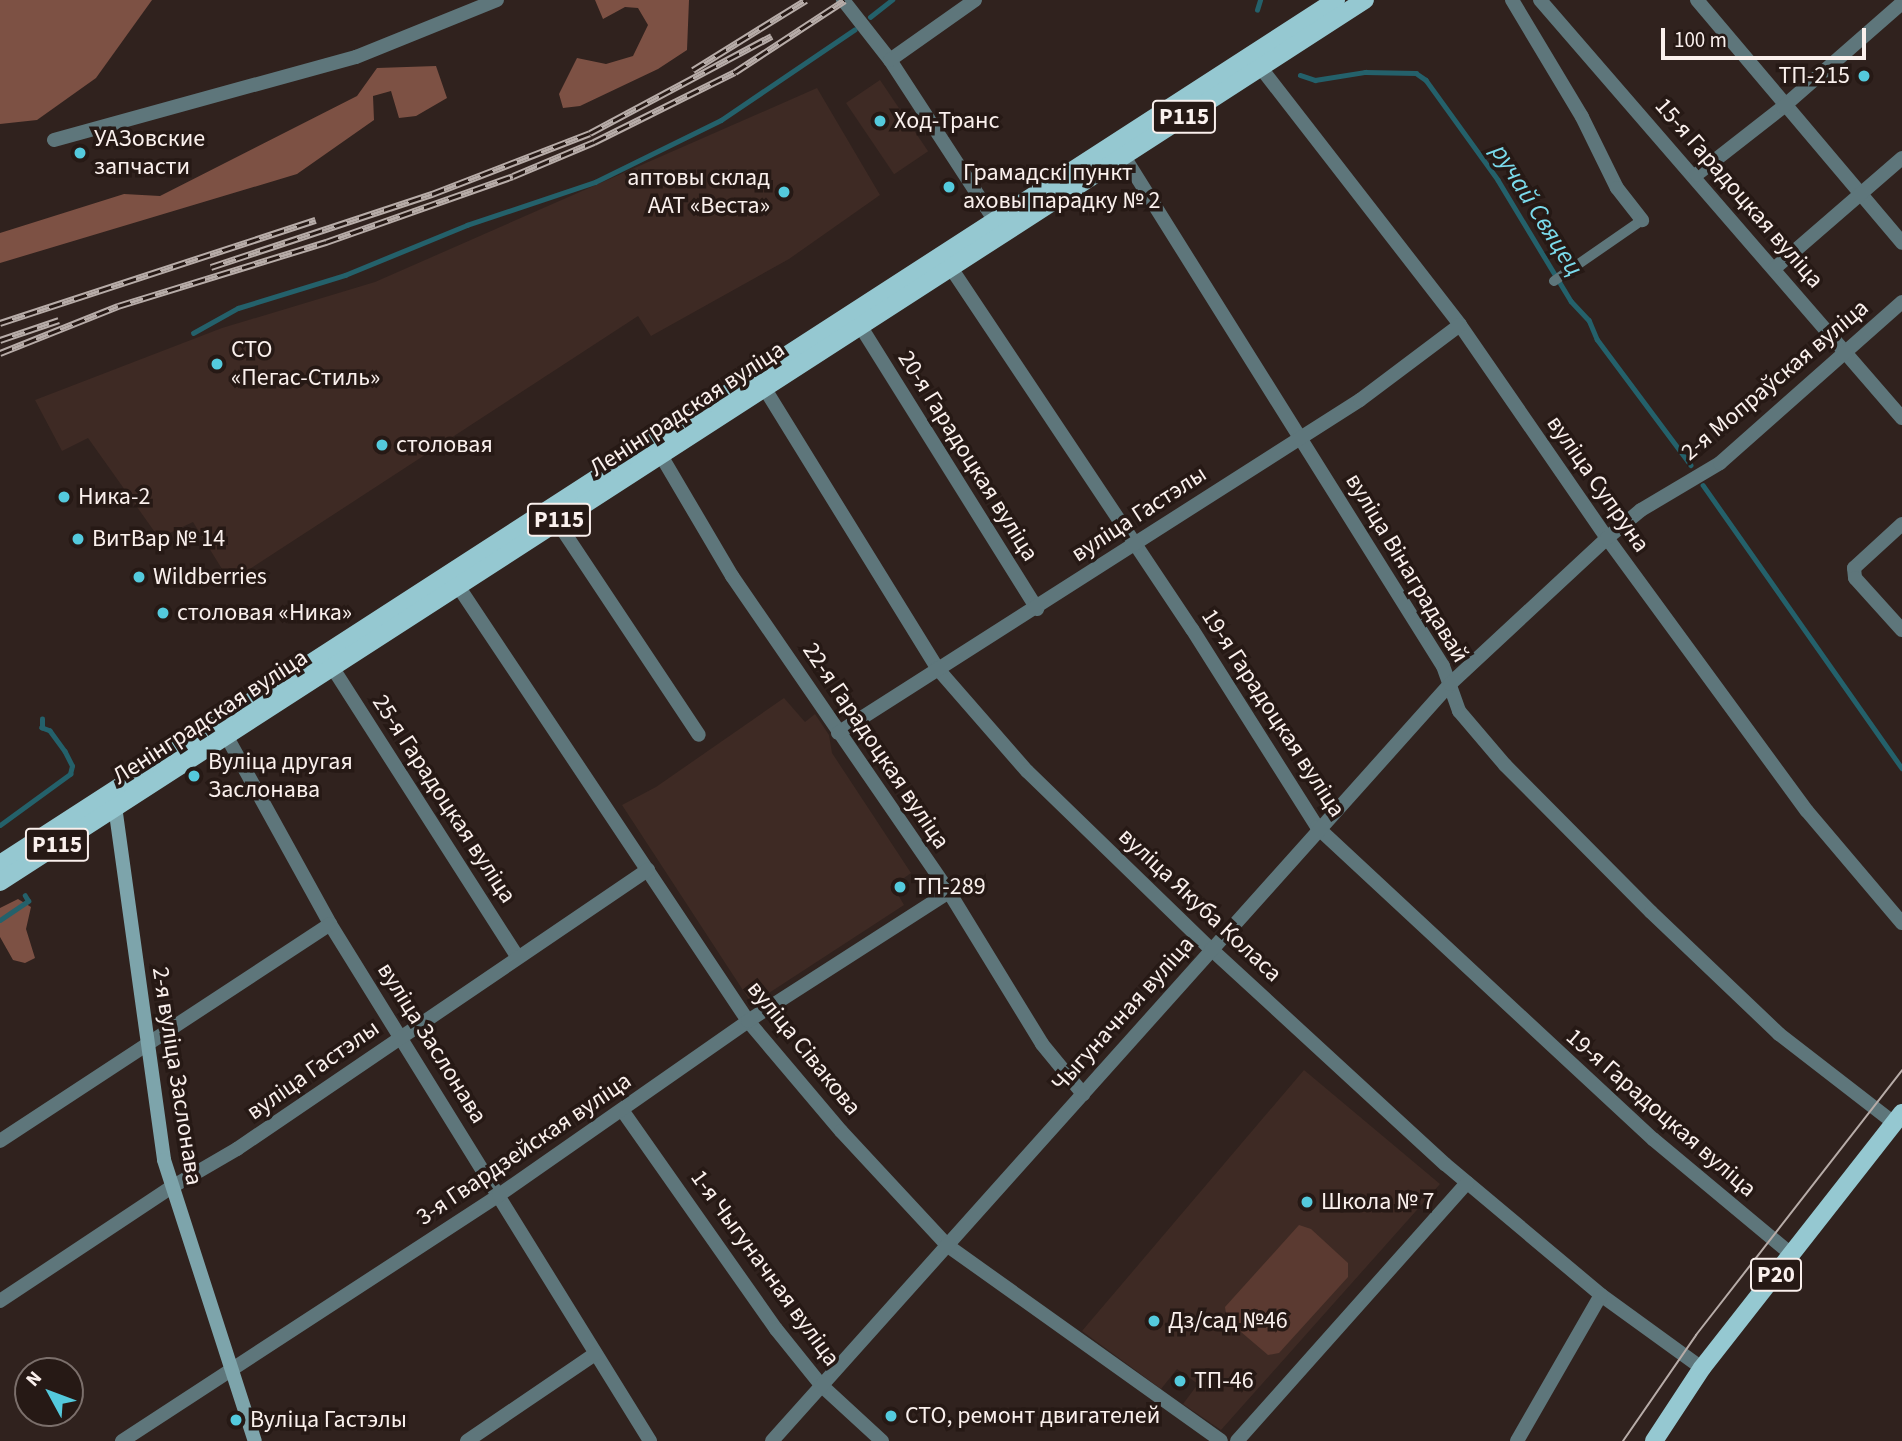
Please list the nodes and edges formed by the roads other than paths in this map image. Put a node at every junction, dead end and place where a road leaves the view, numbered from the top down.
1 (497, 0) edge
2 (843, 0) edge
3 (975, 0) edge
4 (1336, 0) edge
5 (1365, 0) edge
6 (1511, 0) edge
7 (1540, 0) edge
8 (1697, 0) edge
9 (1902, 4) edge
10 (890, 60) junction
11 (1256, 62) junction
12 (1783, 107) junction
13 (54, 140) dead end
14 (1120, 150) junction
15 (1902, 158) edge
16 (1696, 175) junction
17 (1861, 194) junction
18 (1643, 220) joint
19 (999, 227) junction
20 (1902, 243) edge
21 (946, 261) junction
22 (1775, 268) junction
23 (1554, 281) dead end
24 (1902, 302) edge
25 (857, 320) junction
26 (1460, 325) junction
27 (1846, 352) junction
28 (762, 382) junction
29 (1902, 418) edge
30 (1302, 434) junction
31 (657, 449) junction
32 (553, 515) junction
33 (1902, 524) edge
34 (1607, 538) junction
35 (1133, 546) junction
36 (453, 579) junction
37 (1037, 609) junction
38 (1902, 630) edge
39 (328, 661) junction
40 (937, 668) junction
41 (1450, 684) junction
42 (223, 730) junction
43 (838, 733) junction
44 (699, 735) dead end
45 (114, 799) junction
46 (1317, 827) junction
47 (0, 864) edge
48 (648, 870) junction
49 (0, 882) edge
50 (949, 891) junction
51 (1902, 923) edge
52 (330, 924) junction
53 (1211, 949) junction
54 (517, 956) junction
55 (748, 1021) junction
56 (401, 1036) junction
57 (149, 1047) junction
58 (1083, 1094) junction
59 (622, 1111) junction
60 (1898, 1118) edge
61 (0, 1141) edge
62 (1467, 1182) junction
63 (170, 1188) junction
64 (499, 1195) junction
65 (948, 1246) junction
66 (1792, 1255) junction
67 (1601, 1295) junction
68 (0, 1301) edge
69 (595, 1354) junction
70 (1702, 1368) junction
71 (231, 1370) junction
72 (821, 1385) junction
73 (122, 1441) edge
74 (255, 1441) edge
75 (467, 1441) edge
76 (650, 1441) edge
77 (772, 1441) edge
78 (882, 1441) edge
79 (1221, 1441) edge
80 (1237, 1441) edge
81 (1517, 1441) edge
82 (1654, 1441) edge

1 - 13 street
2 - 10 street
3 - 10 street
4 - 11 main road, Ленінградская вуліца / Р115
5 - 11 main road, Ленінградская вуліца / Р115
6 - 18 street
7 - 16 street, 15-я Гарадоцкая вуліца
8 - 12 street
9 - 12 street
10 - 19 street
11 - 14 main road, Ленінградская вуліца / Р115
11 - 26 street, вуліца Супруна
12 - 16 street
12 - 17 street
14 - 19 main road, Ленінградская вуліца / Р115
14 - 30 street, вуліца Вінаградавай
15 - 17 street
16 - 22 street, 15-я Гарадоцкая вуліца
17 - 20 street
17 - 22 street
18 - 23 street
19 - 21 main road, Ленінградская вуліца / Р115
21 - 25 main road, Ленінградская вуліца / Р115
21 - 35 street, 19-я Гарадоцкая вуліца
22 - 27 street, 15-я Гарадоцкая вуліца
24 - 27 street, 2-я Мопраўская вуліца
25 - 28 main road, Ленінградская вуліца / Р115
25 - 37 street, 20-я Гарадоцкая вуліца
26 - 30 street, вуліца Гастэлы
26 - 34 street, вуліца Супруна
27 - 29 street, 15-я Гарадоцкая вуліца
27 - 34 street, 2-я Мопраўская вуліца
28 - 31 main road, Ленінградская вуліца / Р115
28 - 40 street, вуліца Якуба Коласа
30 - 35 street, вуліца Гастэлы
30 - 41 street, вуліца Вінаградавай
31 - 32 main road, Ленінградская вуліца / Р115
31 - 43 street, 22-я Гарадоцкая вуліца
32 - 36 main road, Ленінградская вуліца / Р115
32 - 44 street
33 - 38 street
34 - 41 street, Чыгуначная вуліца
34 - 51 street, вуліца Супруна
35 - 37 street, вуліца Гастэлы
35 - 46 street, 19-я Гарадоцкая вуліца
36 - 39 main road, Ленінградская вуліца / Р115
36 - 48 street, вуліца Сівакова
37 - 40 street, вуліца Гастэлы
39 - 42 main road, Ленінградская вуліца / Р115
39 - 54 street, 25-я Гарадоцкая вуліца
40 - 43 street, вуліца Гастэлы
40 - 53 street, вуліца Якуба Коласа
41 - 46 street, Чыгуначная вуліца
41 - 60 street, вуліца Вінаградавай
42 - 45 main road, Ленінградская вуліца / Р115
42 - 52 street, вуліца Заслонава
43 - 50 street, 22-я Гарадоцкая вуліца
45 - 47 main road, Ленінградская вуліца / Р115
45 - 49 main road, Ленінградская вуліца / Р115
45 - 57 main road, 2-я вуліца Заслонава
46 - 53 street, Чыгуначная вуліца
46 - 66 street, 19-я Гарадоцкая вуліца
48 - 54 street, вуліца Гастэлы
48 - 55 street, вуліца Сівакова
50 - 55 street, 3-я Гвардзейская вуліца
50 - 58 street, 22-я Гарадоцкая вуліца
52 - 56 street, вуліца Заслонава
52 - 57 street
53 - 58 street, Чыгуначная вуліца
53 - 62 street, вуліца Якуба Коласа
54 - 56 street, вуліца Гастэлы
55 - 59 street, 3-я Гвардзейская вуліца
55 - 65 street, вуліца Сівакова
56 - 63 street, вуліца Гастэлы
56 - 64 street, вуліца Заслонава
57 - 61 street
57 - 63 main road, 2-я вуліца Заслонава
58 - 65 street, Чыгуначная вуліца
59 - 64 street, 3-я Гвардзейская вуліца
59 - 72 street, 1-я Чыгуначная вуліца
60 - 66 main road, Р20
62 - 67 street, вуліца Якуба Коласа
62 - 80 street
63 - 68 street, вуліца Гастэлы
63 - 71 main road, 2-я вуліца Заслонава
64 - 69 street, вуліца Заслонава
64 - 71 street, 3-я Гвардзейская вуліца
65 - 72 street, Чыгуначная вуліца
65 - 79 street, вуліца Сівакова
66 - 70 main road, Р20
67 - 70 street, вуліца Якуба Коласа
67 - 81 street
69 - 75 street
69 - 76 street, вуліца Заслонава
70 - 82 main road, Р20
71 - 73 street, 3-я Гвардзейская вуліца
71 - 74 main road, 2-я вуліца Заслонава
72 - 77 street, Чыгуначная вуліца
72 - 78 street, 1-я Чыгуначная вуліца

